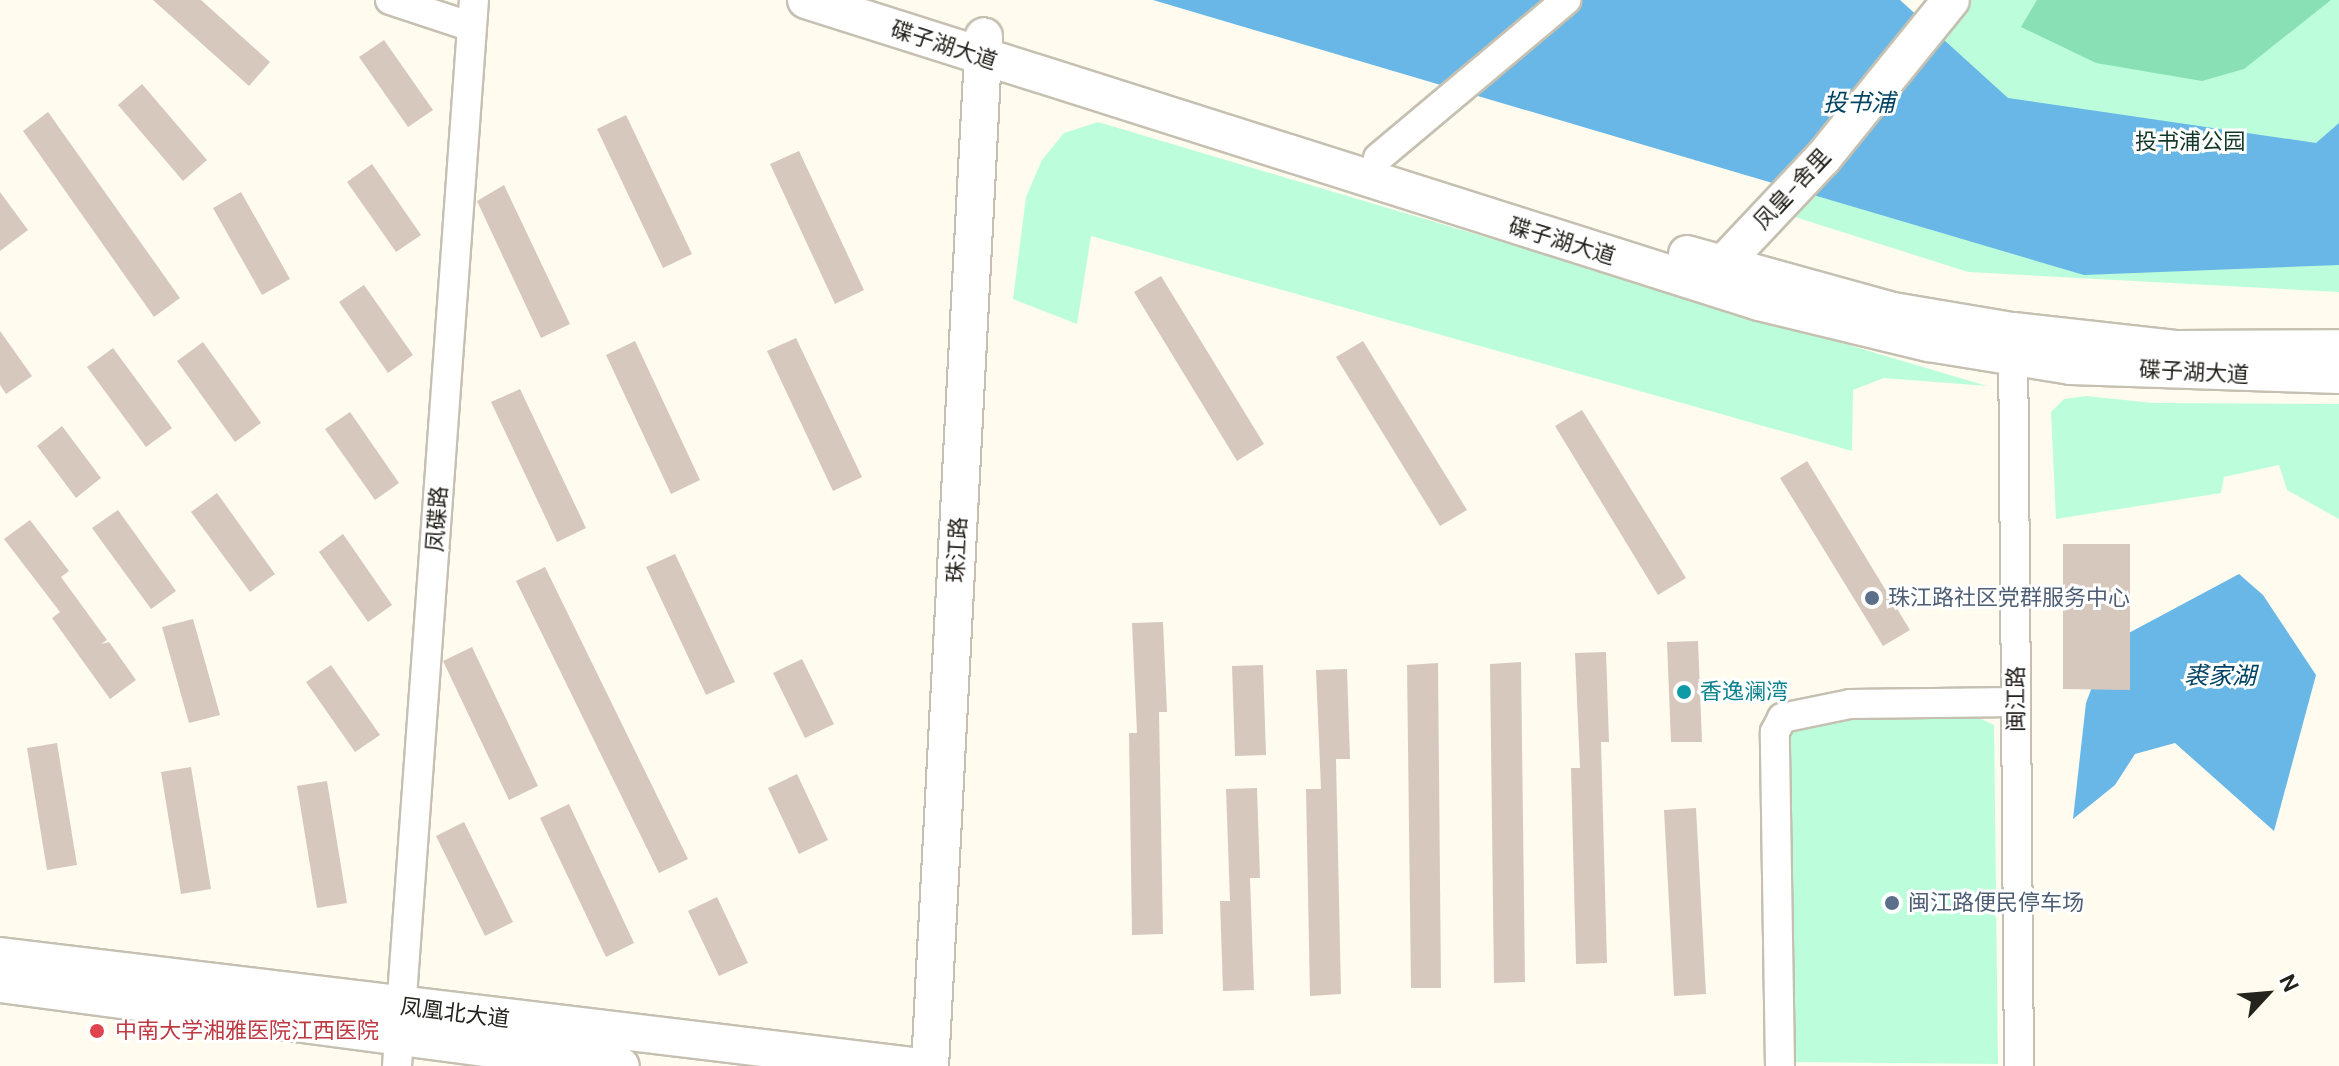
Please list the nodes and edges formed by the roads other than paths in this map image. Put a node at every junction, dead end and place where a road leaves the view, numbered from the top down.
1 (390, 0) edge
2 (806, 0) edge
3 (878, 0) edge
4 (1566, 0) edge
5 (1951, 0) edge
6 (473, 13) edge
7 (983, 46) junction
8 (1378, 158) junction
9 (1722, 265) junction
10 (2013, 344) junction
11 (2339, 348) edge
12 (2339, 375) edge
13 (2016, 702) junction
14 (0, 956) edge
15 (0, 984) edge
16 (403, 1044) edge
17 (621, 1066) edge
18 (911, 1066) edge
19 (930, 1066) edge
20 (1780, 1066) edge
21 (2019, 1066) edge

1 - 6 street
2 - 7 main road, 碟子湖大道
3 - 7 main road, 碟子湖大道
4 - 8 street
5 - 9 main road, 凤皇-舍里
6 - 16 street, 凤碟路
7 - 8 main road, 碟子湖大道
7 - 10 main road, 碟子湖大道
7 - 19 main road, 珠江路
8 - 9 main road, 碟子湖大道
9 - 10 main road, 碟子湖大道
10 - 11 main road, 碟子湖大道
10 - 12 main road, 碟子湖大道
10 - 13 street, 闽江路
13 - 20 street
13 - 21 street, 闽江路
14 - 16 main road, 凤凰北大道
15 - 16 main road, 凤凰北大道
16 - 17 main road, 凤凰北大道
16 - 18 main road, 凤凰北大道

